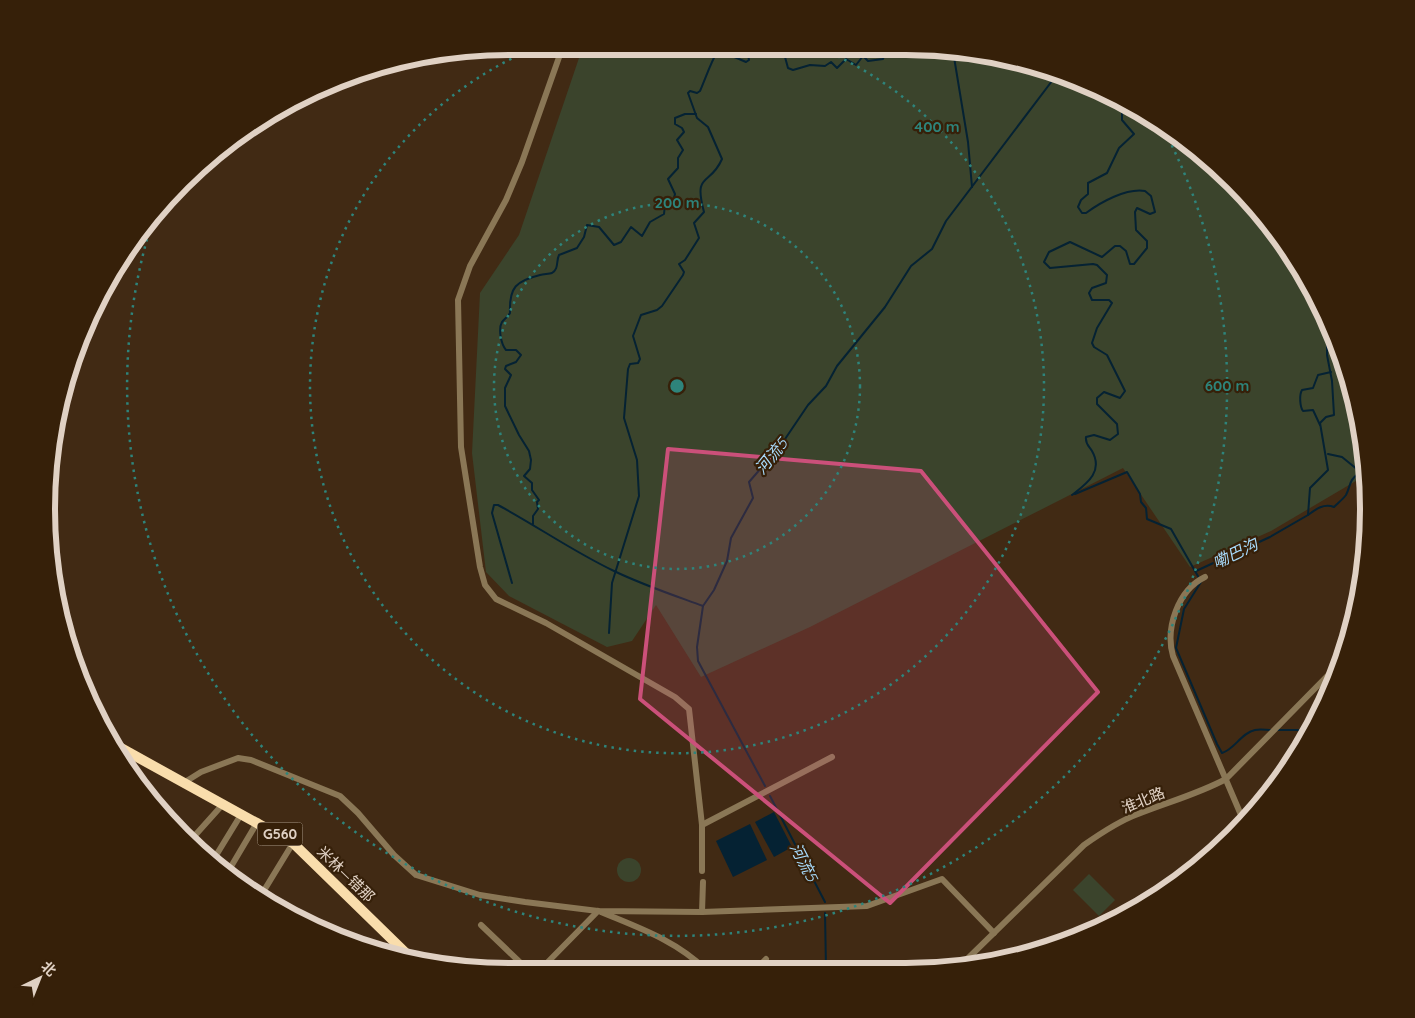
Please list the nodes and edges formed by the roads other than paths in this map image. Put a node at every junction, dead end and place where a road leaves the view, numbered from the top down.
1 (560, 55) edge
2 (1205, 577) dead end
3 (1328, 675) edge
4 (125, 750) edge
5 (832, 757) dead end
6 (1226, 779) junction
7 (185, 782) junction
8 (224, 804) junction
9 (242, 813) junction
10 (1241, 815) edge
11 (258, 822) junction
12 (702, 825) junction
13 (195, 836) edge
14 (293, 842) junction
15 (216, 855) edge
16 (231, 867) edge
17 (702, 871) dead end
18 (703, 882) dead end
19 (264, 890) edge
20 (598, 910) junction
21 (702, 912) junction
22 (481, 925) dead end
23 (994, 934) junction
24 (403, 951) edge
25 (970, 958) edge
26 (766, 959) dead end
27 (521, 963) edge
28 (547, 963) edge
29 (698, 963) edge
30 (762, 963) edge

1 - 12 street
2 - 6 street
3 - 6 street, 淮北路
4 - 7 highway, 米林—错那 / G560
5 - 12 street
6 - 10 street
6 - 23 street, 淮北路
7 - 8 highway, 米林—错那 / G560
7 - 20 street
8 - 9 highway, 米林—错那 / G560
8 - 13 street
9 - 11 highway, 米林—错那 / G560
9 - 15 street
11 - 14 highway, 米林—错那 / G560
11 - 16 street
12 - 17 street
14 - 19 street
14 - 24 highway, 米林—错那 / G560
18 - 21 street
20 - 21 street
20 - 28 street
20 - 29 street
21 - 23 street
22 - 27 street
23 - 25 street, 淮北路
26 - 30 street

